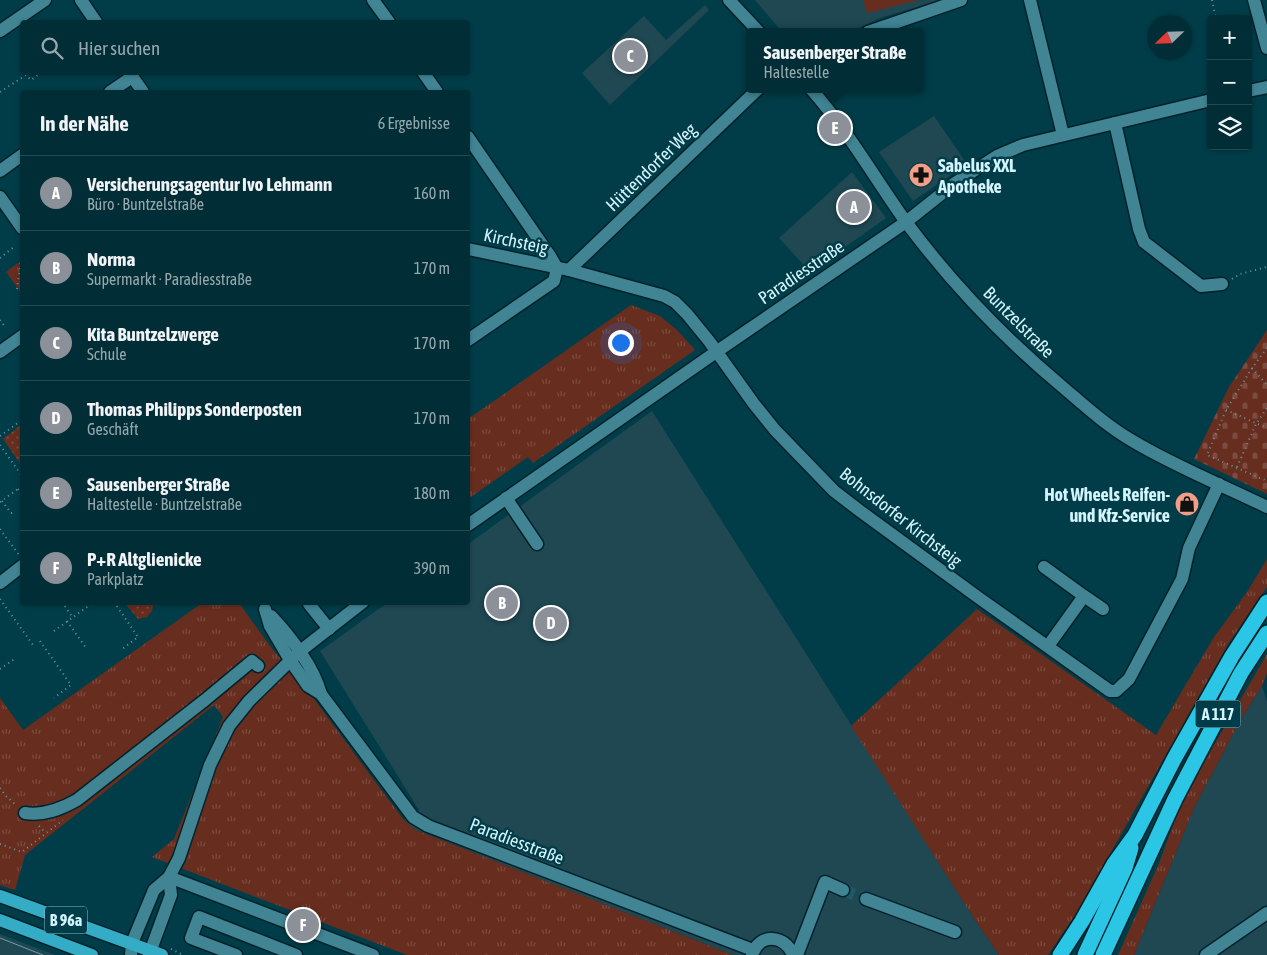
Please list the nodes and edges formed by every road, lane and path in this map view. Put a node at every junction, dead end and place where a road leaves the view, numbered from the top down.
1 (45, 0) edge
2 (81, 0) edge
3 (373, 0) edge
4 (729, 0) edge
5 (961, 0) edge
6 (1030, 0) edge
7 (1212, 0) edge
8 (1254, 0) edge
9 (1215, 15) edge
10 (95, 20) edge
11 (388, 20) edge
12 (755, 28) edge
13 (880, 28) edge
14 (0, 31) edge
15 (1267, 48) edge
16 (26, 75) edge
17 (26, 75) edge
18 (38, 75) edge
19 (131, 75) edge
20 (425, 75) edge
21 (1267, 87) edge
22 (112, 90) edge
23 (142, 90) edge
24 (435, 90) edge
25 (1252, 90) edge
26 (0, 92) edge
27 (754, 93) edge
28 (815, 93) edge
29 (1207, 101) edge
30 (1115, 123) junction
31 (1063, 135) junction
32 (470, 140) edge
33 (20, 156) edge
34 (0, 171) edge
35 (0, 197) edge
36 (906, 222) junction
37 (20, 225) edge
38 (15, 246) dead end
39 (470, 249) edge
40 (0, 258) edge
41 (20, 267) edge
42 (1267, 267) edge
43 (563, 269) junction
44 (1222, 284) joint
45 (17, 289) dead end
46 (0, 320) edge
47 (6, 328) dead end
48 (20, 337) edge
49 (470, 339) edge
50 (1267, 348) edge
51 (0, 352) edge
52 (716, 352) junction
53 (1252, 368) junction
54 (1267, 385) edge
55 (1267, 408) edge
56 (1226, 410) junction
57 (20, 421) edge
58 (1256, 424) junction
59 (1267, 428) edge
60 (0, 436) edge
61 (0, 445) edge
62 (1236, 467) junction
63 (20, 473) edge
64 (1267, 482) edge
65 (1219, 484) junction
66 (18, 489) joint
67 (20, 492) edge
68 (506, 498) junction
69 (1, 502) edge
70 (1267, 507) edge
71 (16, 513) dead end
72 (470, 524) edge
73 (0, 528) edge
74 (537, 544) dead end
75 (20, 557) edge
76 (1044, 567) dead end
77 (20, 568) edge
78 (0, 583) edge
79 (1084, 596) junction
80 (0, 599) edge
81 (1267, 602) edge
82 (64, 605) edge
83 (90, 605) edge
84 (116, 605) edge
85 (310, 605) edge
86 (359, 605) edge
87 (262, 606) edge
88 (1103, 609) dead end
89 (73, 618) junction
90 (67, 622) junction
91 (328, 629) junction
92 (54, 631) dead end
93 (1267, 633) edge
94 (40, 641) dead end
95 (33, 645) dead end
96 (1048, 646) junction
97 (86, 648) dead end
98 (121, 650) dead end
99 (294, 656) junction
100 (16, 658) dead end
101 (258, 666) dead end
102 (0, 669) edge
103 (54, 698) dead end
104 (25, 813) dead end
105 (1135, 835) junction
106 (0, 844) edge
107 (22, 852) dead end
108 (169, 876) junction
109 (843, 890) tunnel mouth
110 (0, 896) edge
111 (866, 899) tunnel mouth
112 (1267, 913) edge
113 (0, 920) edge
114 (955, 932) dead end
115 (131, 949) edge
116 (752, 952) edge
117 (154, 953) edge
118 (92, 955) edge
119 (236, 955) edge
120 (296, 955) edge
121 (373, 955) edge
122 (793, 955) edge
123 (797, 955) edge
124 (1060, 955) edge
125 (1085, 955) edge
126 (1103, 955) edge
127 (1206, 955) edge

1 - 14 street
2 - 10 street
3 - 11 street
4 - 12 street
5 - 13 street
6 - 31 street
7 - 9 path
8 - 15 street
16 - 18 path
17 - 26 path
19 - 22 street
19 - 23 street
20 - 24 street
21 - 25 street
27 - 43 street, Hüttendorfer Weg
28 - 36 street, Buntzelstraße
29 - 30 street, Paradiesstraße
30 - 31 street, Paradiesstraße
30 - 44 street
31 - 36 street, Paradiesstraße
32 - 43 street
33 - 34 street
35 - 37 street
36 - 52 street, Paradiesstraße
36 - 65 street, Buntzelstraße
38 - 40 path
39 - 43 street, Kirchsteig
41 - 45 path
42 - 44 path
43 - 49 street, Hüttendorfer Weg
43 - 52 street, Bohnsdorfer Kirchsteig
46 - 47 path
48 - 51 street
50 - 53 path
52 - 68 street, Paradiesstraße
52 - 96 street, Bohnsdorfer Kirchsteig
53 - 54 path
53 - 56 path
55 - 58 path
56 - 58 path
56 - 62 path
57 - 60 path
58 - 59 path
58 - 62 path
61 - 63 path
62 - 64 path
65 - 70 street, Buntzelstraße
65 - 96 street, Bohnsdorfer Kirchsteig
66 - 67 path
66 - 69 path
68 - 72 street, Paradiesstraße
68 - 74 street
69 - 71 path
73 - 75 path
76 - 79 street
77 - 78 street
79 - 88 street
79 - 96 street
80 - 95 path
81 - 105 highway, A 117
82 - 89 path
83 - 89 path
84 - 98 path
85 - 91 street
86 - 91 street
87 - 99 street, Paradiesstraße
89 - 90 path
90 - 92 path
90 - 97 path
91 - 99 street
93 - 126 highway, A 117
94 - 103 path
99 - 108 street
99 - 116 street, Paradiesstraße
100 - 102 path
101 - 104 street
105 - 124 highway
105 - 125 highway
106 - 107 path
108 - 115 street
108 - 117 street
108 - 121 street
109 - 123 street
110 - 115 main road, B 96a
111 - 114 street
112 - 127 street
113 - 118 main road, B 96a
115 - 117 main road, B 96a
116 - 122 street, Paradiesstraße
119 - 120 street

